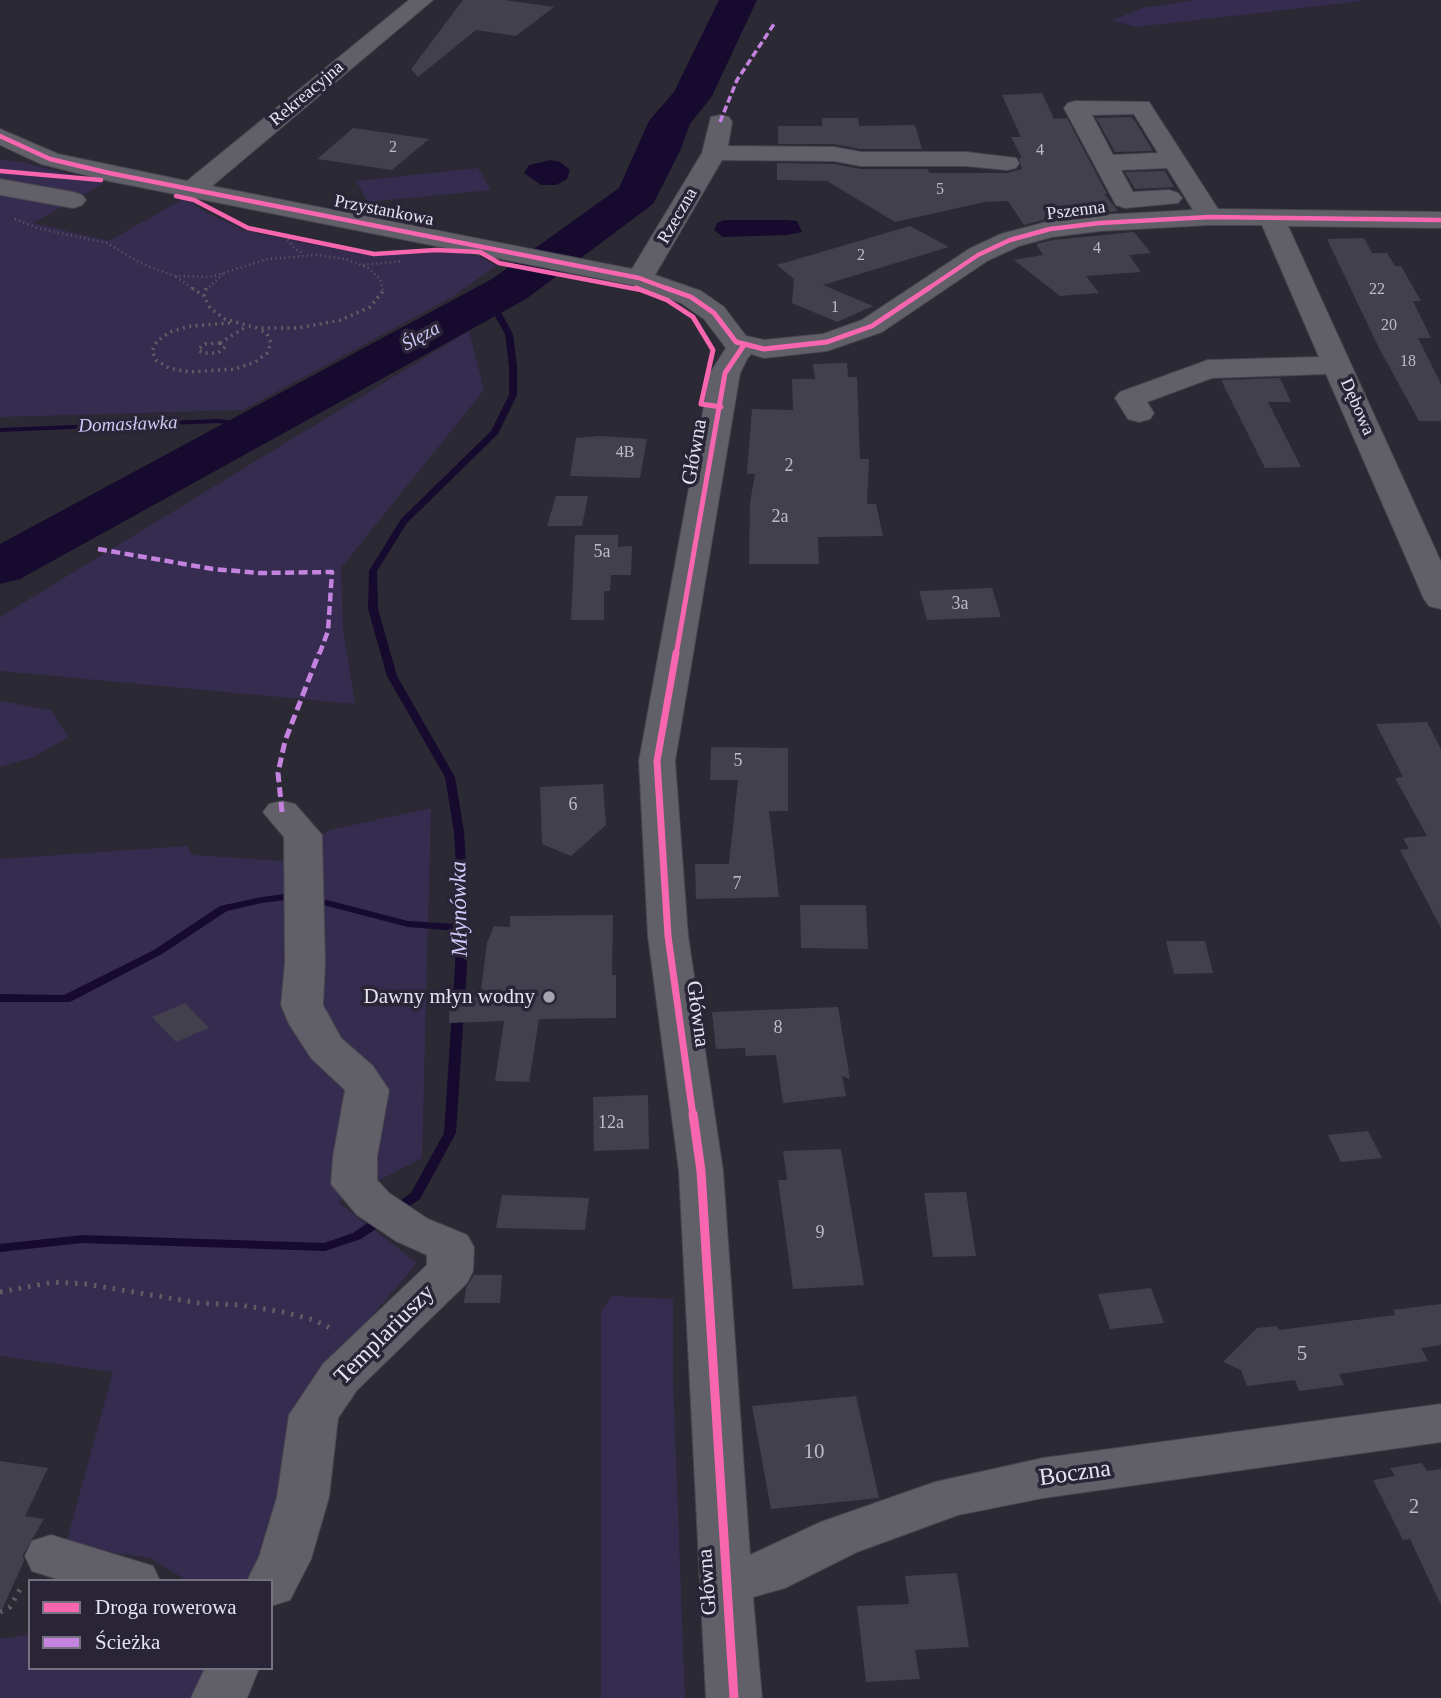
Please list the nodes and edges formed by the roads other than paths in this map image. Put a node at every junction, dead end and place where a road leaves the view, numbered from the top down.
1 (422, 0) edge
2 (720, 122) dead end
3 (2, 140) edge
4 (891, 148) dead end
5 (714, 153) junction
6 (834, 154) junction
7 (1175, 160) junction
8 (1007, 163) dead end
9 (1105, 163) junction
10 (0, 187) edge
11 (192, 189) junction
12 (73, 200) dead end
13 (1204, 207) junction
14 (1271, 217) junction
15 (1441, 220) edge
16 (639, 278) junction
17 (744, 345) junction
18 (1338, 365) junction
19 (1139, 413) dead end
20 (1431, 548) edge
21 (1441, 598) edge
22 (282, 811) dead end
23 (1441, 1423) edge
24 (51, 1556) dead end
25 (127, 1579) edge
26 (273, 1581) edge
27 (724, 1581) junction
28 (231, 1670) edge
29 (219, 1698) edge
30 (734, 1698) edge

1 - 11 street, Rekreacyjna
2 - 5 street, Rzeczna
3 - 11 street, Przystankowa
4 - 6 street
5 - 6 street
5 - 16 street, Rzeczna
6 - 8 street
7 - 9 street
7 - 9 street
7 - 13 street
9 - 13 street
10 - 12 street
11 - 16 street, Przystankowa
13 - 14 street, Pszenna
13 - 17 street, Pszenna
14 - 15 street, Pszenna
14 - 18 street, Dębowa
16 - 17 street, Przystankowa
17 - 27 street, Główna
18 - 19 street
18 - 20 street, Dębowa
20 - 21 street, Dębowa
22 - 26 street, Templariuszy
23 - 27 street, Boczna
24 - 25 street
27 - 30 street, Główna
28 - 29 street

